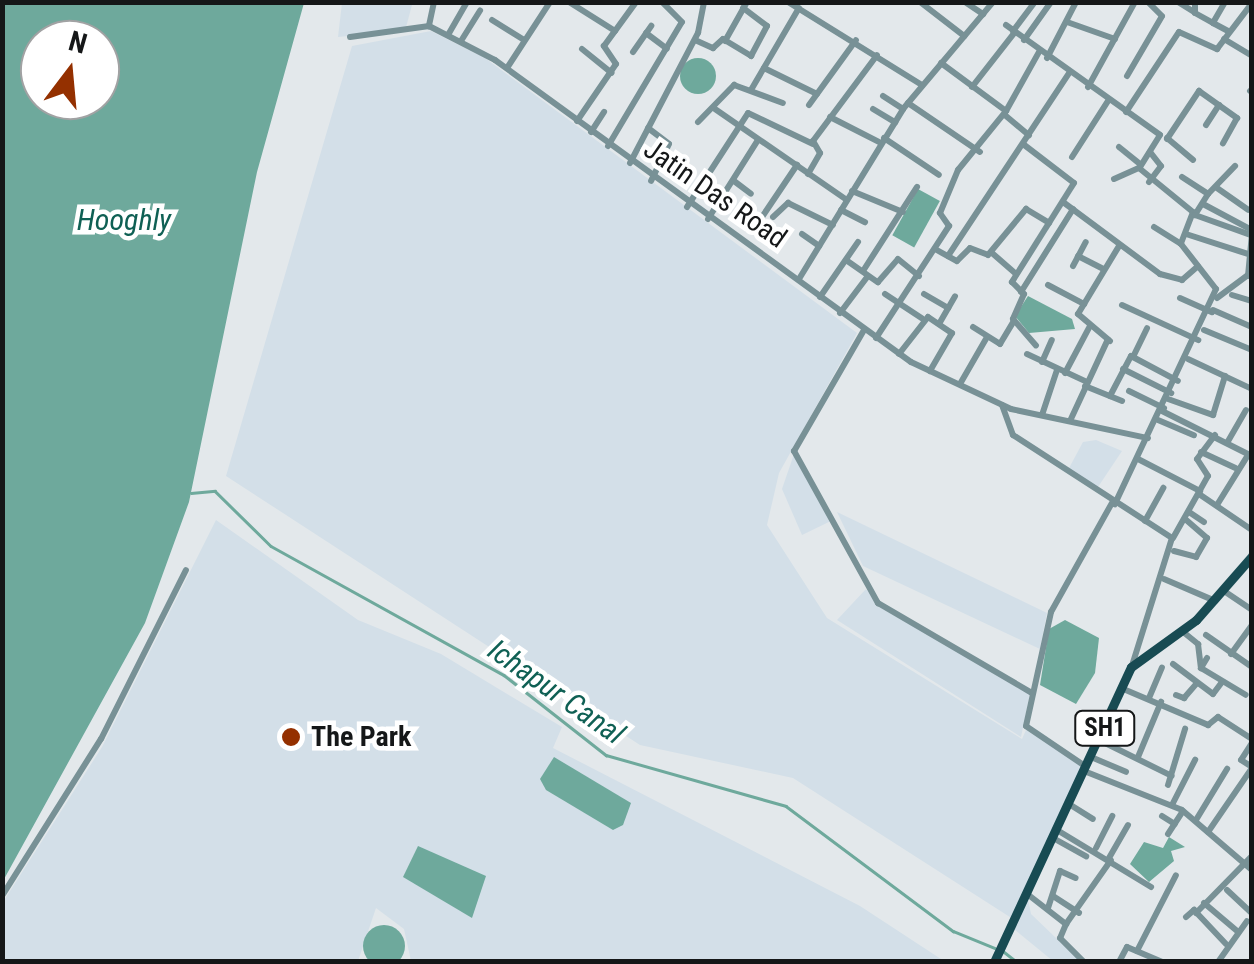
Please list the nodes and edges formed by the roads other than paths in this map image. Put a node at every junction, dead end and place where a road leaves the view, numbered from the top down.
1 (434, 2) edge
2 (467, 2) edge
3 (550, 2) edge
4 (569, 2) edge
5 (636, 2) edge
6 (704, 2) edge
7 (788, 2) edge
8 (920, 2) edge
9 (965, 2) edge
10 (993, 2) edge
11 (1035, 2) edge
12 (1051, 2) edge
13 (1076, 2) edge
14 (1092, 2) edge
15 (1106, 2) edge
16 (1135, 2) edge
17 (1148, 2) edge
18 (1178, 2) edge
19 (1195, 2) edge
20 (1224, 2) edge
21 (663, 3) edge
22 (1252, 3) edge
23 (580, 5) edge
24 (745, 6) edge
25 (932, 6) edge
26 (799, 8) junction
27 (480, 11) dead end
28 (1195, 13) junction
29 (984, 14) junction
30 (492, 20) dead end
31 (1067, 22) junction
32 (1213, 23) junction
33 (1006, 24) dead end
34 (429, 26) junction
35 (615, 31) junction
36 (1014, 32) junction
37 (448, 35) junction
38 (1226, 35) junction
39 (964, 36) junction
40 (350, 37) dead end
41 (523, 39) junction
42 (1115, 39) junction
43 (695, 40) junction
44 (856, 40) junction
45 (1024, 40) junction
46 (460, 41) junction
47 (725, 41) junction
48 (582, 48) dead end
49 (667, 49) junction
50 (633, 52) dead end
51 (1039, 52) junction
52 (877, 54) junction
53 (1252, 56) edge
54 (1047, 58) junction
55 (941, 63) junction
56 (764, 68) junction
57 (507, 69) junction
58 (612, 73) junction
59 (1069, 73) junction
60 (1128, 76) dead end
61 (922, 85) junction
62 (972, 87) junction
63 (1088, 88) junction
64 (750, 91) junction
65 (817, 94) junction
66 (883, 96) dead end
67 (1108, 101) junction
68 (783, 103) dead end
69 (809, 105) dead end
70 (1220, 105) junction
71 (906, 106) junction
72 (714, 108) junction
73 (873, 108) dead end
74 (604, 112) dead end
75 (1126, 112) junction
76 (1006, 113) junction
77 (830, 117) junction
78 (577, 121) junction
79 (698, 122) dead end
80 (895, 122) junction
81 (738, 124) junction
82 (1206, 125) dead end
83 (648, 128) junction
84 (591, 132) junction
85 (1029, 135) junction
86 (1164, 137) junction
87 (758, 140) junction
88 (882, 140) junction
89 (1224, 143) dead end
90 (812, 144) junction
91 (1024, 144) junction
92 (608, 146) junction
93 (1118, 147) dead end
94 (980, 152) junction
95 (1150, 152) junction
96 (1072, 157) dead end
97 (1193, 160) dead end
98 (630, 163) junction
99 (797, 165) junction
100 (1140, 166) junction
101 (1235, 166) dead end
102 (808, 174) junction
103 (939, 176) dead end
104 (1182, 176) dead end
105 (1114, 179) dead end
106 (650, 180) junction
107 (734, 181) junction
108 (1149, 182) junction
109 (918, 187) dead end
110 (1217, 188) junction
111 (852, 191) junction
112 (751, 194) dead end
113 (1208, 194) junction
114 (847, 200) junction
115 (1063, 202) junction
116 (1204, 204) junction
117 (688, 207) junction
118 (1073, 209) junction
119 (842, 210) junction
120 (1248, 210) dead end
121 (903, 212) junction
122 (1194, 215) junction
123 (762, 217) dead end
124 (773, 217) dead end
125 (708, 219) junction
126 (865, 222) dead end
127 (1049, 223) junction
128 (833, 225) junction
129 (1154, 228) dead end
130 (1251, 233) edge
131 (802, 234) dead end
132 (1186, 234) junction
133 (858, 242) dead end
134 (1086, 242) dead end
135 (1181, 244) junction
136 (819, 246) junction
137 (1119, 246) junction
138 (935, 250) junction
139 (992, 252) junction
140 (1248, 254) junction
141 (948, 256) junction
142 (1078, 256) junction
143 (846, 260) junction
144 (1073, 266) dead end
145 (1198, 266) junction
146 (1103, 269) junction
147 (865, 274) junction
148 (1016, 274) junction
149 (1250, 274) edge
150 (919, 276) junction
151 (799, 279) junction
152 (1048, 285) dead end
153 (1021, 292) junction
154 (885, 294) dead end
155 (924, 294) dead end
156 (1232, 295) junction
157 (820, 296) junction
158 (955, 296) dead end
159 (1180, 298) dead end
160 (1217, 298) junction
161 (1252, 301) edge
162 (899, 303) junction
163 (1084, 304) junction
164 (1122, 305) dead end
165 (948, 308) junction
166 (1212, 311) junction
167 (840, 313) junction
168 (923, 319) junction
169 (1014, 321) junction
170 (940, 324) junction
171 (974, 326) dead end
172 (1090, 326) junction
173 (1252, 326) edge
174 (1147, 328) dead end
175 (864, 330) junction
176 (1204, 330) junction
177 (987, 337) junction
178 (876, 338) junction
179 (1052, 340) dead end
180 (1198, 340) junction
181 (1036, 345) dead end
182 (1252, 350) edge
183 (900, 354) junction
184 (1026, 354) dead end
185 (1133, 356) junction
186 (1188, 359) junction
187 (1042, 362) junction
188 (1123, 369) junction
189 (930, 371) junction
190 (1061, 372) junction
191 (1224, 376) junction
192 (1178, 380) junction
193 (960, 384) junction
194 (1086, 384) junction
195 (1252, 389) edge
196 (1130, 391) dead end
197 (1110, 396) junction
198 (1122, 401) dead end
199 (1002, 405) junction
200 (1165, 406) junction
201 (1246, 410) dead end
202 (1042, 414) junction
203 (1070, 421) junction
204 (1194, 435) dead end
205 (1215, 435) junction
206 (1148, 438) junction
207 (1227, 443) junction
208 (1201, 452) junction
209 (1250, 456) edge
210 (1138, 458) junction
211 (1235, 468) junction
212 (1252, 476) edge
213 (1252, 484) edge
214 (1163, 488) dead end
215 (1200, 492) junction
216 (1113, 504) junction
217 (1217, 505) junction
218 (1187, 516) junction
219 (1145, 521) junction
220 (1204, 522) dead end
221 (1252, 530) edge
222 (1172, 538) junction
223 (1174, 551) junction
224 (1252, 556) edge
225 (186, 570) dead end
226 (1164, 579) junction
227 (1224, 590) junction
228 (1215, 602) junction
229 (1251, 608) edge
230 (1252, 625) edge
231 (1182, 631) junction
232 (1206, 636) dead end
233 (1231, 654) junction
234 (1207, 658) dead end
235 (1173, 664) dead end
236 (1131, 668) junction
237 (1162, 668) dead end
238 (1201, 668) junction
239 (1252, 668) edge
240 (1222, 682) junction
241 (1196, 683) junction
242 (1252, 685) edge
243 (1121, 688) junction
244 (1032, 693) junction
245 (1176, 695) dead end
246 (1249, 696) edge
247 (1149, 698) junction
248 (1162, 702) junction
249 (1184, 728) dead end
250 (1099, 740) junction
251 (1252, 741) edge
252 (1138, 757) junction
253 (1195, 760) dead end
254 (1087, 764) junction
255 (1227, 768) dead end
256 (1252, 768) edge
257 (1126, 772) dead end
258 (1172, 776) junction
259 (1249, 778) edge
260 (1168, 785) dead end
261 (1069, 804) junction
262 (1172, 806) junction
263 (1183, 811) junction
264 (1112, 816) dead end
265 (1162, 816) dead end
266 (1093, 818) dead end
267 (1196, 820) junction
268 (1174, 824) junction
269 (1128, 825) dead end
270 (1208, 832) junction
271 (1055, 834) junction
272 (1168, 834) dead end
273 (1096, 848) junction
274 (1086, 856) dead end
275 (1252, 856) edge
276 (1110, 859) junction
277 (1248, 868) edge
278 (1176, 875) dead end
279 (1076, 878) dead end
280 (1152, 886) dead end
281 (1227, 890) junction
282 (1026, 893) junction
283 (2, 896) edge
284 (1053, 896) junction
285 (1204, 903) junction
286 (1048, 908) junction
287 (1079, 913) junction
288 (1196, 913) junction
289 (1186, 917) dead end
290 (1249, 917) edge
291 (1066, 924) junction
292 (1238, 932) junction
293 (1226, 944) junction
294 (1137, 951) junction
295 (1161, 961) edge
296 (994, 962) edge
297 (1084, 962) edge
298 (1119, 962) edge
299 (1218, 962) edge

1 - 34 street
2 - 37 street
3 - 41 street
4 - 23 street
5 - 35 street
6 - 43 street
7 - 26 street
8 - 25 street
9 - 29 street
10 - 29 street
11 - 36 street
12 - 45 street
13 - 31 street
14 - 15 street
16 - 42 street
17 - 60 street
18 - 28 street
19 - 28 street
20 - 32 street
21 - 49 street
22 - 38 street
23 - 35 street
24 - 47 street
24 - 47 street
25 - 39 street
26 - 44 street
26 - 56 street
27 - 46 street
28 - 32 street
29 - 39 street
30 - 41 street
31 - 42 street
31 - 54 street
32 - 38 street
33 - 36 street
34 - 37 street, Jatin Das Road
34 - 40 street
35 - 58 street
36 - 45 street
36 - 62 street
37 - 46 street, Jatin Das Road
38 - 53 street
38 - 75 street
39 - 55 street
41 - 57 street
42 - 63 street
43 - 47 street
43 - 83 street
44 - 52 street
44 - 65 street
45 - 51 street
46 - 57 street, Jatin Das Road
48 - 58 street
49 - 50 street
49 - 92 street
51 - 54 street
51 - 76 street
52 - 61 street
52 - 77 street
54 - 59 street
55 - 61 street
55 - 62 street
56 - 64 street
56 - 65 street
57 - 78 street, Jatin Das Road
58 - 78 street
59 - 63 street
59 - 85 street
61 - 71 street
62 - 76 street
63 - 67 street
64 - 68 street
64 - 72 street
65 - 69 street
66 - 71 street
67 - 75 street
67 - 96 street
70 - 82 street
70 - 86 street
70 - 89 street
71 - 80 street
71 - 94 street
72 - 79 street
72 - 81 street
73 - 80 street
74 - 84 street
75 - 86 street
76 - 85 street
76 - 94 street
77 - 88 street
77 - 90 street
78 - 84 street, Jatin Das Road
80 - 88 street
81 - 87 street
81 - 90 street
81 - 117 street
83 - 98 street
83 - 106 street
84 - 92 street, Jatin Das Road
85 - 91 street
86 - 95 street
86 - 97 street
87 - 99 street
87 - 107 street
88 - 103 street
88 - 111 street
90 - 102 street
91 - 115 street
91 - 141 street
92 - 98 street, Jatin Das Road
93 - 100 street
94 - 138 street
95 - 100 street
95 - 108 street
98 - 106 street, Jatin Das Road
99 - 102 street
99 - 123 street
100 - 105 street
100 - 108 street
101 - 110 street
102 - 114 street
104 - 113 street
106 - 117 street, Jatin Das Road
107 - 112 street
107 - 125 street
108 - 122 street
109 - 121 street
110 - 113 street
110 - 120 street
111 - 114 street
111 - 121 street
113 - 116 street
114 - 119 street
115 - 118 street
115 - 127 street
116 - 122 street
116 - 130 street
117 - 125 street, Jatin Das Road
118 - 137 street
118 - 153 street
119 - 126 street
119 - 128 street
121 - 147 street
122 - 130 street
122 - 132 street
124 - 128 street
125 - 151 street, Jatin Das Road
127 - 139 street
127 - 148 street
128 - 136 street
129 - 135 street
130 - 140 street
131 - 136 street
132 - 135 street
132 - 140 street
133 - 143 street
134 - 142 street
135 - 145 street
136 - 151 street
137 - 145 street
137 - 146 street
138 - 141 street
138 - 150 street
139 - 141 street
139 - 148 street
140 - 149 street
142 - 144 street
142 - 146 street
143 - 147 street
143 - 157 street
145 - 160 street
146 - 163 street
147 - 150 street
147 - 167 street
148 - 153 street
149 - 156 street
150 - 162 street
151 - 157 street, Jatin Das Road
152 - 163 street
153 - 169 street
154 - 162 street
155 - 165 street
156 - 160 street
156 - 161 street
157 - 167 street, Jatin Das Road
158 - 165 street
159 - 166 street
160 - 166 street
162 - 168 street
162 - 178 street
163 - 172 street
164 - 180 street
165 - 170 street
166 - 173 street
166 - 176 street
167 - 175 street, Jatin Das Road
168 - 170 street
168 - 183 street
169 - 177 street
169 - 181 street
170 - 189 street
171 - 177 street
172 - 190 street
172 - 194 street
174 - 185 street
175 - 178 street, Jatin Das Road
175 - 244 street
176 - 180 street
176 - 182 street
177 - 193 street
178 - 183 street, Jatin Das Road
179 - 187 street
180 - 186 street
183 - 189 street, Jatin Das Road
184 - 187 street
185 - 188 street
185 - 192 street
186 - 191 street
186 - 192 street
187 - 190 street
188 - 197 street
188 - 200 street
189 - 193 street, Jatin Das Road
190 - 194 street
190 - 202 street
191 - 195 street
191 - 200 street
192 - 200 street
193 - 199 street, Jatin Das Road
194 - 197 street
194 - 203 street
196 - 200 street
197 - 198 street
199 - 202 street, Jatin Das Road
199 - 216 street, Jatin Das Road
200 - 204 street
200 - 205 street
200 - 206 street
201 - 207 street
202 - 203 street, Jatin Das Road
203 - 206 street, Jatin Das Road
205 - 207 street
205 - 208 street
206 - 210 street
207 - 209 street
208 - 211 street
208 - 215 street
209 - 211 street
210 - 215 street
210 - 216 street
211 - 217 street
212 - 213 street
214 - 219 street
215 - 217 street
215 - 218 street
216 - 219 street, Jatin Das Road
216 - 244 street
217 - 221 street
218 - 220 street
218 - 222 street
218 - 223 street
219 - 222 street, Jatin Das Road
222 - 223 street
223 - 226 street
224 - 227 main road, SH1
225 - 283 street
226 - 228 street
226 - 236 street
227 - 228 main road, SH1
227 - 229 street
228 - 231 main road, SH1
230 - 233 street
231 - 236 main road, SH1
231 - 238 street
232 - 233 street
233 - 239 street
234 - 238 street
235 - 241 street
236 - 243 main road, SH1
237 - 247 street
238 - 240 street
240 - 241 street
240 - 246 street
241 - 245 street
242 - 246 street
243 - 247 street
243 - 250 main road, SH1
244 - 254 street
247 - 248 street
248 - 251 street
248 - 252 street
249 - 258 street
250 - 252 street
250 - 254 main road, SH1
251 - 256 street
252 - 258 street
253 - 262 street
254 - 257 street
254 - 261 main road, SH1
254 - 262 street
255 - 267 street
256 - 259 street
258 - 260 street
259 - 270 street
261 - 266 street
261 - 271 main road, SH1
262 - 263 street
263 - 267 street
263 - 268 street
264 - 273 street
265 - 268 street
267 - 270 street
268 - 272 street
269 - 276 street
270 - 277 street
271 - 273 street
271 - 274 street
271 - 282 main road, SH1
273 - 276 street
275 - 277 street
276 - 280 street
276 - 287 street
277 - 281 street
278 - 294 street
279 - 284 street
281 - 285 street
281 - 290 street
282 - 286 street
282 - 296 main road, SH1
284 - 286 street
284 - 287 street
285 - 288 street
285 - 292 street
286 - 291 street
287 - 291 street
288 - 289 street
288 - 293 street
290 - 292 street
291 - 297 street
292 - 293 street
293 - 299 street
294 - 295 street
294 - 298 street

